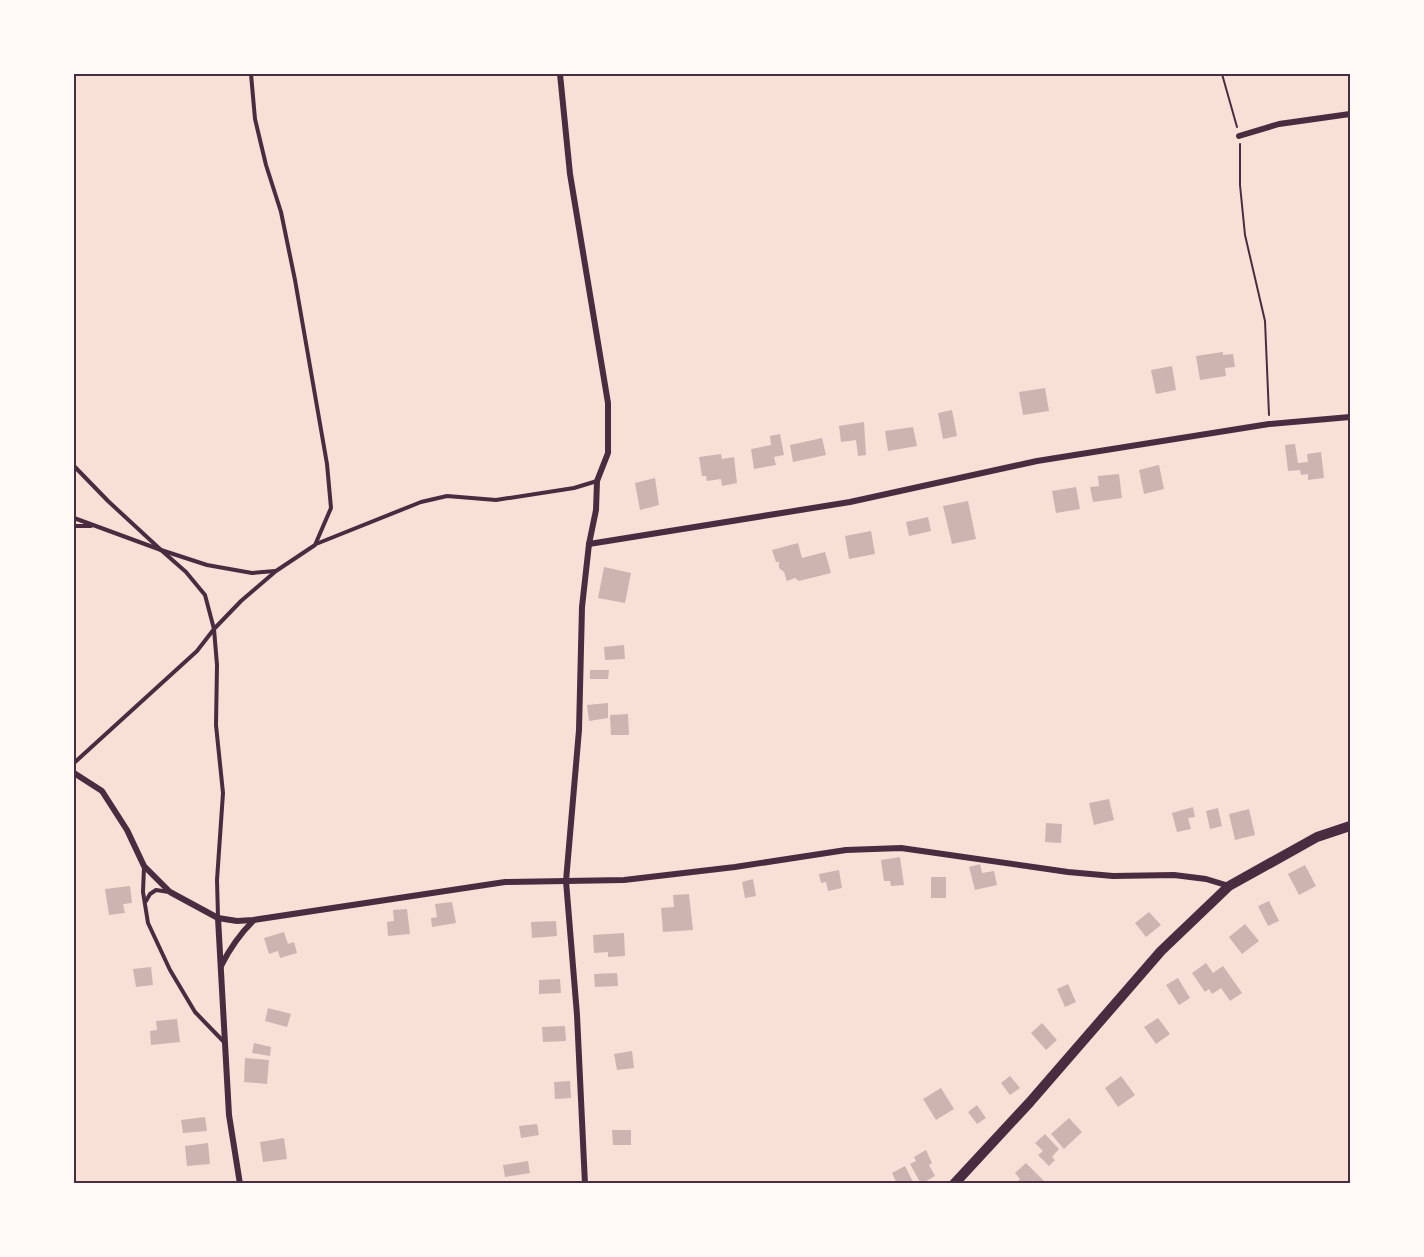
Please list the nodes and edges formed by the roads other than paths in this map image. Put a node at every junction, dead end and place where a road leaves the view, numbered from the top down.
1 (251, 74) edge
2 (560, 74) edge
3 (1350, 114) edge
4 (1239, 136) road end
5 (1350, 417) edge
6 (74, 466) edge
7 (597, 481) junction
8 (74, 518) edge
9 (74, 526) edge
10 (95, 526) junction
11 (589, 544) junction
12 (315, 545) junction
13 (161, 550) junction
14 (276, 571) junction
15 (214, 629) junction
16 (74, 763) edge
17 (74, 773) edge
18 (1350, 826) edge
19 (144, 866) junction
20 (566, 881) junction
21 (1229, 886) junction
22 (170, 892) junction
23 (145, 902) junction
24 (219, 918) junction
25 (253, 920) junction
26 (221, 967) junction
27 (225, 1044) junction
28 (240, 1184) edge
29 (585, 1184) edge
30 (954, 1184) edge

1 - 12 lane
2 - 7 street
3 - 4 street
5 - 11 street
6 - 13 lane
7 - 11 street
7 - 12 lane
8 - 10 lane
9 - 10 lane
10 - 13 lane
11 - 20 street
12 - 14 lane
13 - 14 lane
13 - 15 lane
14 - 15 lane
15 - 16 lane
15 - 24 lane
17 - 19 street
18 - 21 main road
19 - 22 street
19 - 23 lane
20 - 21 street
20 - 25 street
20 - 29 street
21 - 30 main road
22 - 23 lane
22 - 24 street
23 - 27 lane
24 - 25 street
24 - 26 street
25 - 26 street
26 - 27 street
27 - 28 street

